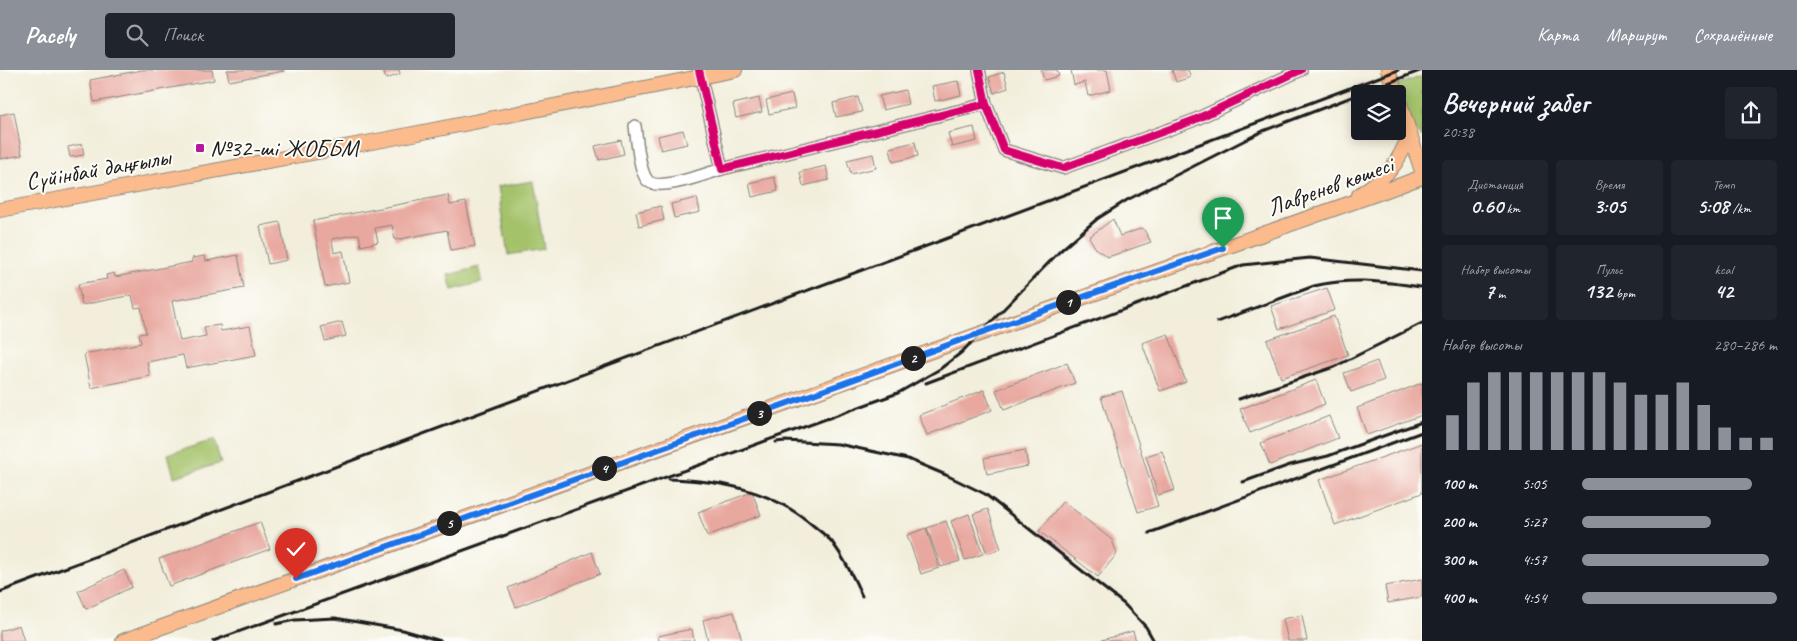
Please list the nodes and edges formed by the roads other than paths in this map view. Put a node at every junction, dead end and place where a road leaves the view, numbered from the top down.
1 (735, 70) edge
2 (979, 70) edge
3 (1301, 70) edge
4 (1388, 70) edge
5 (700, 73) edge
6 (1393, 85) edge
7 (986, 104) junction
8 (1406, 122) edge
9 (635, 126) dead end
10 (1410, 134) junction
11 (722, 169) junction
12 (1422, 172) edge
13 (1422, 177) edge
14 (1343, 206) junction
15 (0, 210) edge
16 (123, 641) edge

1 - 5 main road, Сүйінбай даңғылы
2 - 7 street
3 - 7 street
4 - 6 main road
5 - 11 street
5 - 15 main road, Сүйінбай даңғылы
7 - 11 street
8 - 10 main road
9 - 11 street
10 - 12 main road
10 - 14 main road
13 - 14 main road, Лавренев көшесі
14 - 16 main road, Лавренев көшесі

